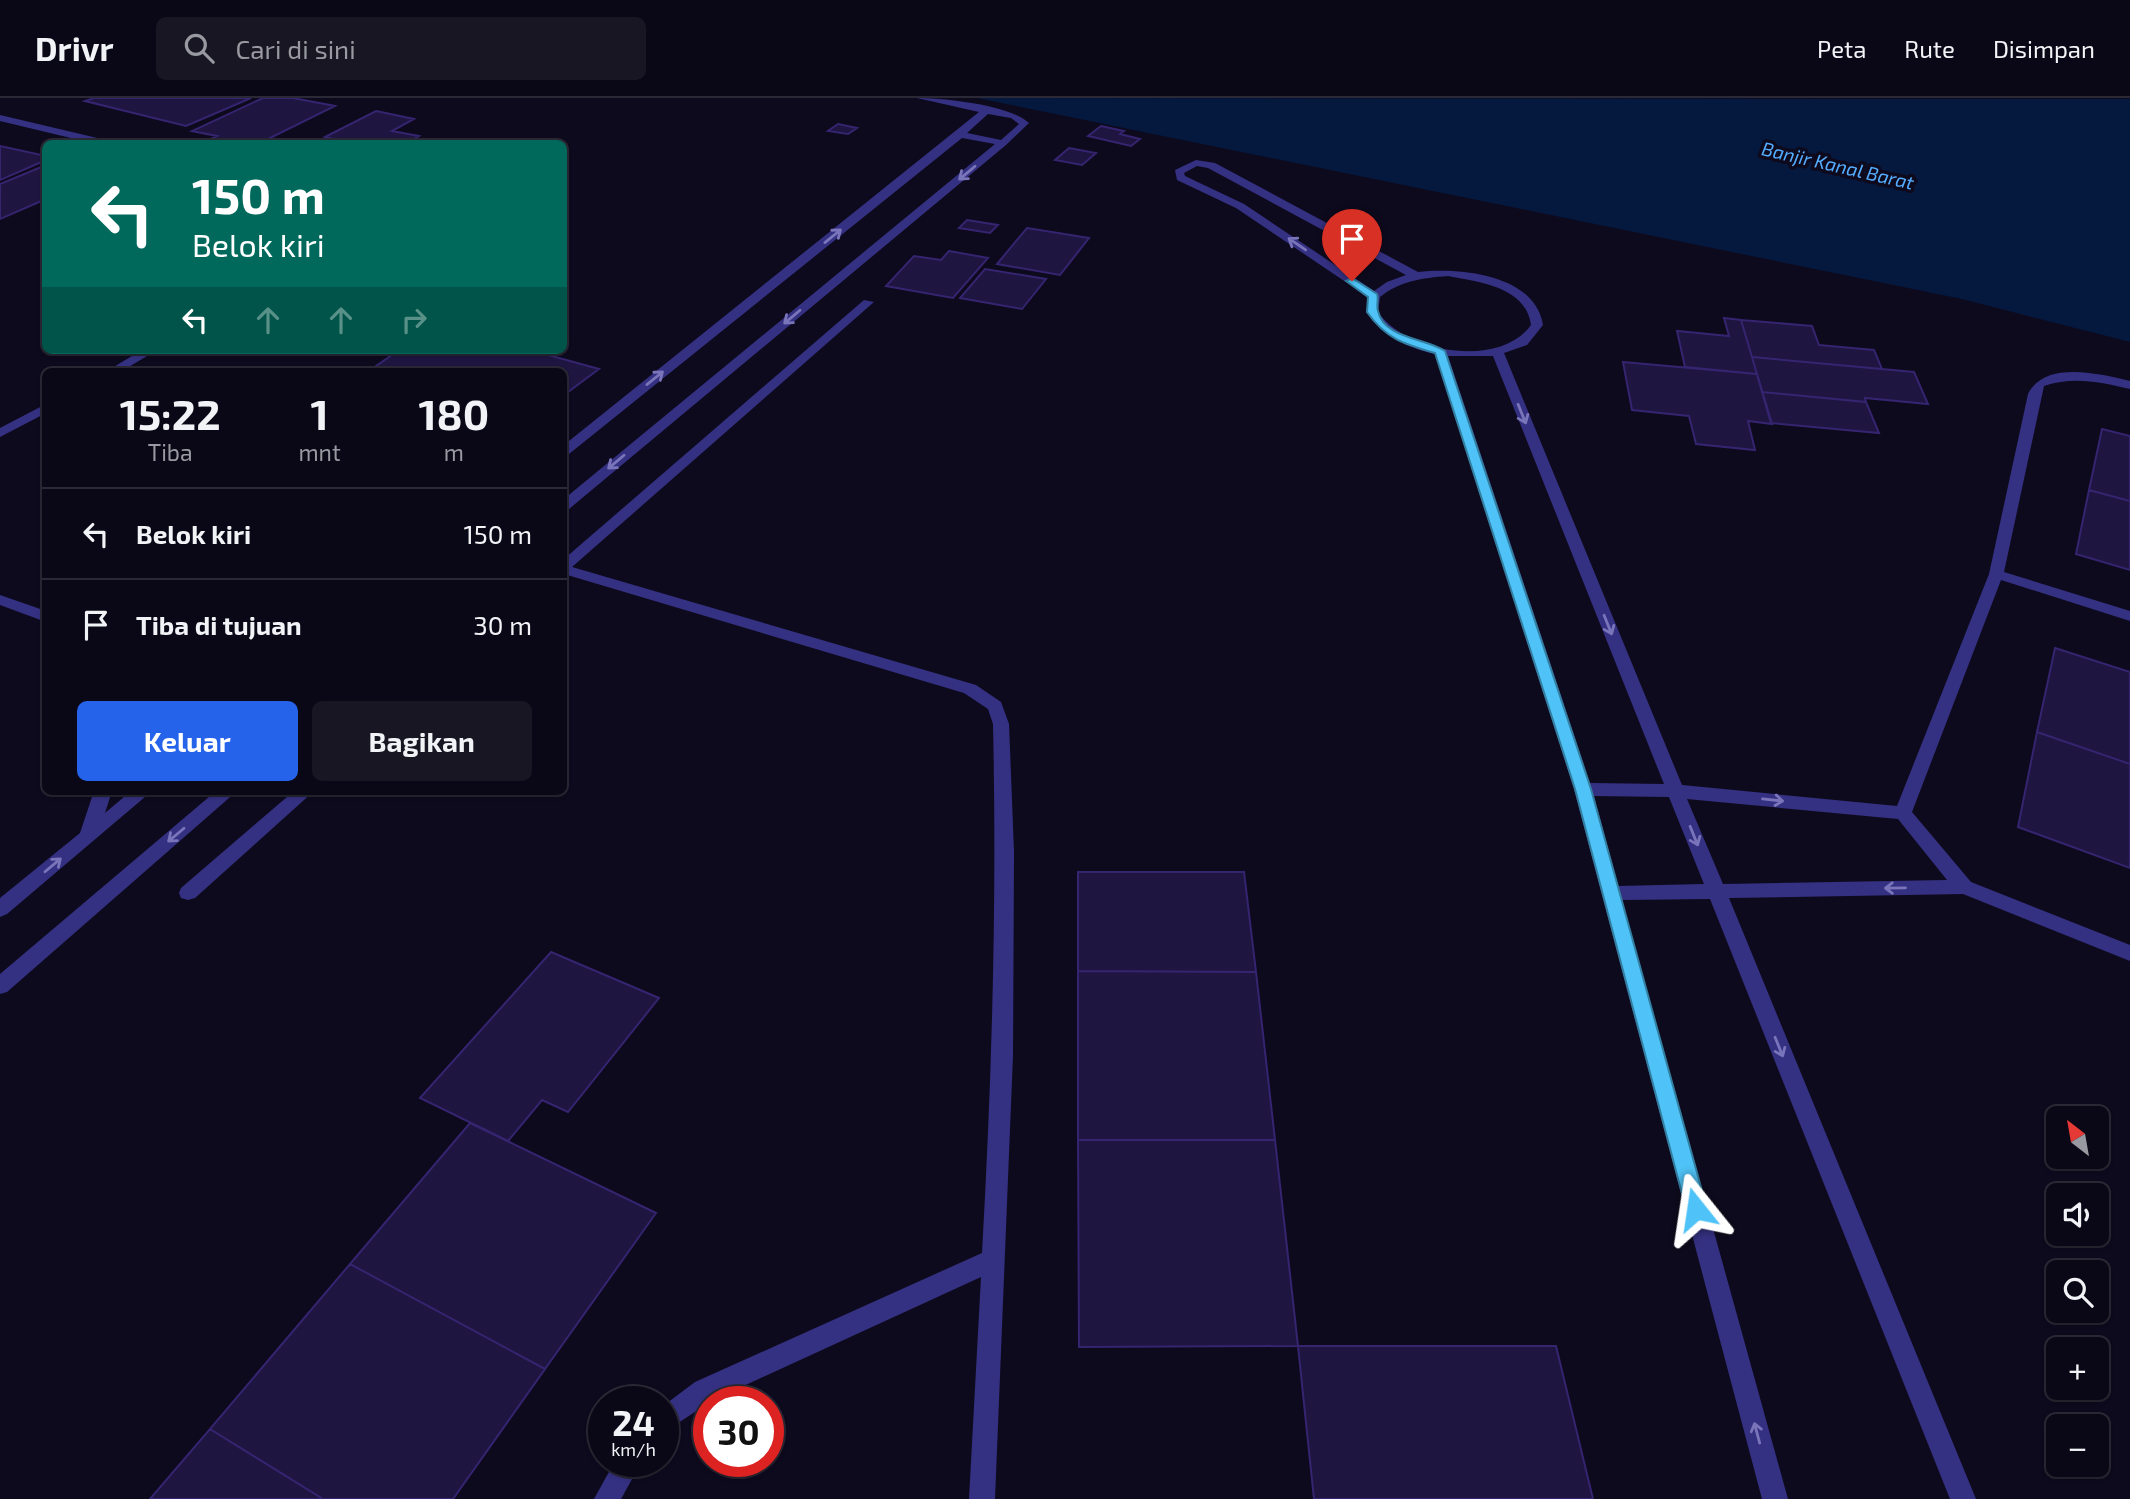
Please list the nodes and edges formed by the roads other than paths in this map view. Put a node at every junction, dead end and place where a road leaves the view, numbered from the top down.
1 (922, 98) edge
2 (986, 111) junction
3 (0, 118) edge
4 (960, 135) junction
5 (93, 140) edge
6 (1003, 143) junction
7 (1414, 275) junction
8 (1374, 296) junction
9 (868, 302) dead end
10 (1440, 351) junction
11 (1497, 351) junction
12 (144, 354) edge
13 (118, 368) edge
14 (2130, 385) edge
15 (42, 410) edge
16 (0, 433) edge
17 (567, 449) edge
18 (567, 504) edge
19 (567, 565) edge
20 (567, 569) edge
21 (1996, 574) junction
22 (0, 600) edge
23 (42, 616) edge
24 (2130, 616) edge
25 (1583, 789) junction
26 (1676, 791) junction
27 (102, 795) edge
28 (138, 795) edge
29 (223, 795) edge
30 (300, 795) edge
31 (1903, 813) junction
32 (88, 836) junction
33 (1964, 887) junction
34 (188, 893) dead end
35 (1717, 893) junction
36 (1611, 894) junction
37 (0, 909) edge
38 (2130, 953) edge
39 (0, 986) edge
40 (994, 1259) junction
41 (679, 1409) edge
42 (620, 1477) edge
43 (607, 1499) edge
44 (982, 1499) edge
45 (1775, 1499) edge
46 (1963, 1499) edge

1 - 2 street
2 - 4 street
2 - 6 street
3 - 5 street
4 - 6 street
17 -> 4 street
6 -> 18 street
7 - 8 street
8 -> 7 street
7 - 11 street
8 - 10 street
9 - 19 street
10 - 11 street
10 - 25 street
11 -> 26 street
12 - 13 street
14 - 21 street
15 - 16 street
20 - 40 street
21 - 24 street
21 - 31 street
22 - 23 street
25 - 26 street
25 - 36 street
26 -> 31 street
26 -> 35 street
27 - 32 street
28 - 32 street
29 -> 39 street
30 - 34 street
31 - 33 street
37 -> 32 street
33 -> 35 street
33 - 38 street
35 - 36 street
35 -> 46 street
45 -> 36 street
40 - 41 street
40 - 44 street
42 - 43 street

